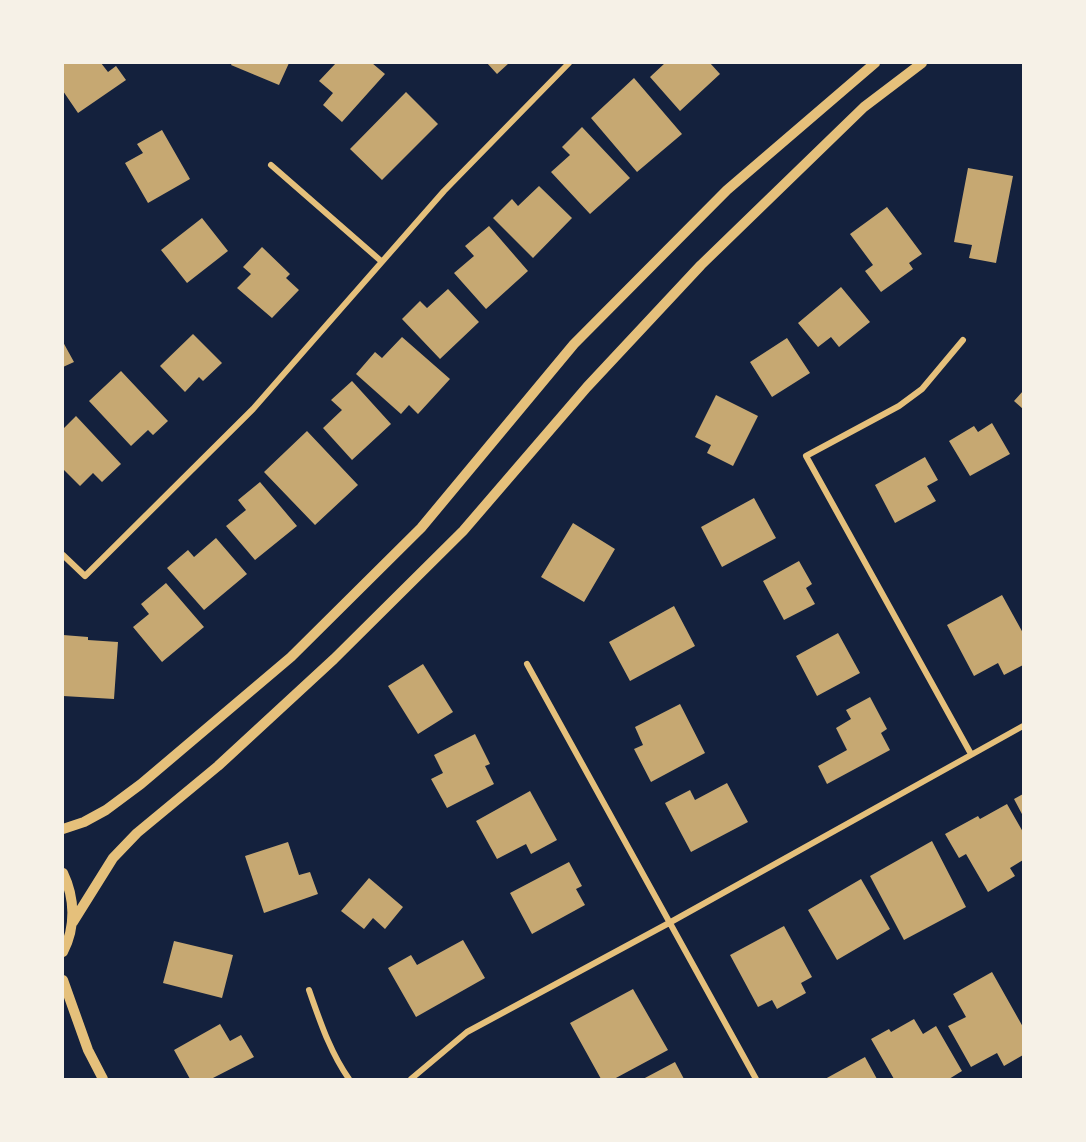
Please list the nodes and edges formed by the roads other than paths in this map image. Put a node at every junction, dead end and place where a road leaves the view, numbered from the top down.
1 (569, 63) edge
2 (874, 63) edge
3 (922, 63) edge
4 (271, 165) dead end
5 (381, 261) junction
6 (963, 340) dead end
7 (63, 555) edge
8 (527, 664) dead end
9 (1023, 726) edge
10 (971, 754) junction
11 (63, 829) edge
12 (63, 873) edge
13 (73, 922) junction
14 (669, 923) junction
15 (63, 952) edge
16 (63, 980) edge
17 (309, 990) dead end
18 (103, 1079) edge
19 (349, 1079) edge
20 (411, 1079) edge
21 (756, 1079) edge

1 - 5 street
2 - 11 street
3 - 13 street
4 - 5 street
5 - 7 street
6 - 10 street
8 - 14 street
9 - 10 street
10 - 14 street
12 - 13 street
13 - 15 street
14 - 20 street
14 - 21 street
16 - 18 street
17 - 19 street

